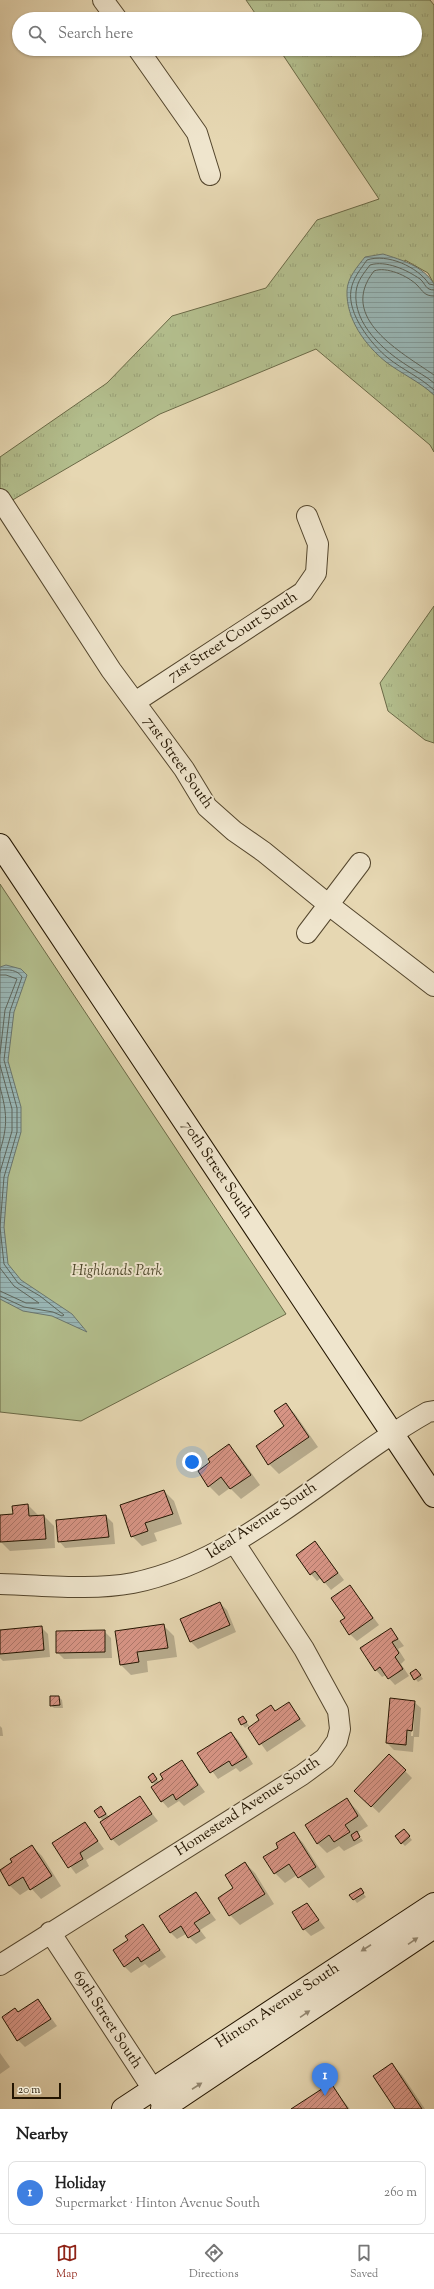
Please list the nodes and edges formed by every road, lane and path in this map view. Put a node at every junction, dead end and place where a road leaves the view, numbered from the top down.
1 (103, 0) edge
2 (111, 12) edge
3 (143, 56) edge
4 (210, 176) dead end
5 (0, 499) edge
6 (307, 516) dead end
7 (135, 702) junction
8 (0, 845) edge
9 (360, 863) dead end
10 (330, 905) junction
11 (307, 933) dead end
12 (434, 986) edge
13 (434, 1411) edge
14 (391, 1432) junction
15 (434, 1496) edge
16 (234, 1542) junction
17 (0, 1584) edge
18 (434, 1904) edge
19 (434, 1927) edge
20 (50, 1932) junction
21 (0, 1965) edge
22 (152, 2089) junction
23 (123, 2109) edge
24 (165, 2109) edge

1 - 2 street
3 - 4 street
5 - 7 street, 71st Street South
6 - 7 street, 71st Street Court South
7 - 10 street, 71st Street South
8 - 14 main road, 70th Street South
9 - 10 street
10 - 11 street
10 - 12 street, 71st Street South
13 - 14 street
14 - 15 main road, 70th Street South
14 - 16 street, Ideal Avenue South
16 - 17 street, Ideal Avenue South
16 - 20 street, Homestead Avenue South
18 -> 22 main road, Hinton Avenue South
24 -> 19 main road, Hinton Avenue South
20 - 21 street, Homestead Avenue South
20 - 22 street, 69th Street South
22 - 23 main road, Hinton Avenue South
22 - 24 street, 69th Street South

